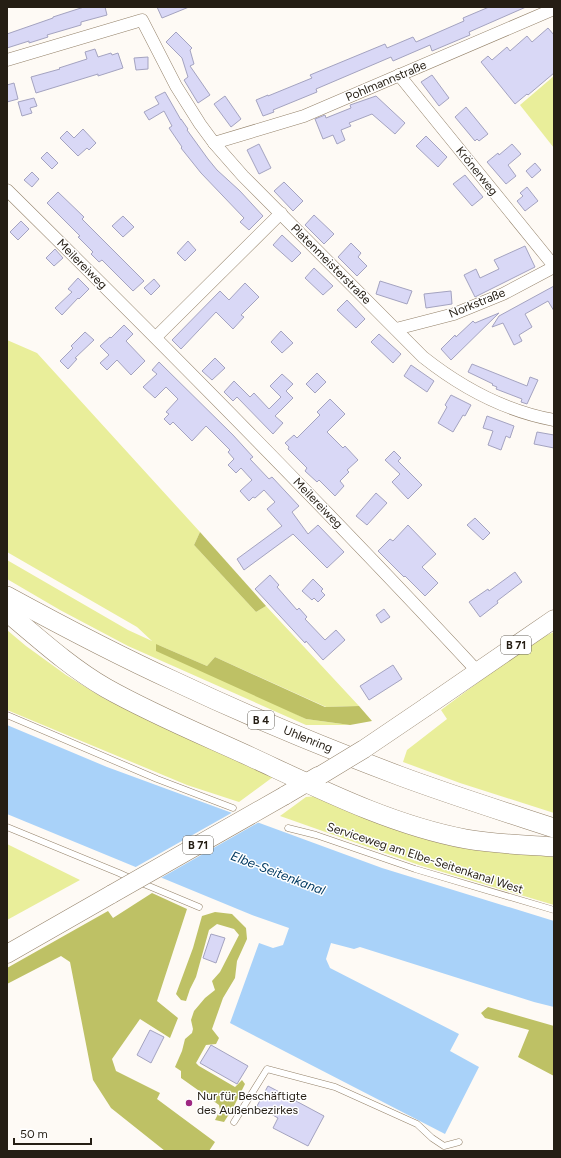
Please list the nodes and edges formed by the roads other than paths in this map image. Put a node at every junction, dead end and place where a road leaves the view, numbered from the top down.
1 (554, 9) edge
2 (7, 60) edge
3 (399, 75) junction
4 (214, 143) junction
5 (7, 190) edge
6 (281, 213) junction
7 (554, 266) edge
8 (396, 330) junction
9 (156, 337) junction
10 (554, 420) edge
11 (7, 596) edge
12 (7, 612) edge
13 (554, 619) edge
14 (478, 672) junction
15 (7, 716) edge
16 (287, 773) junction
17 (314, 779) junction
18 (287, 795) junction
19 (233, 808) dead end
20 (526, 819) junction
21 (554, 821) edge
22 (7, 827) edge
23 (288, 828) dead end
24 (554, 828) edge
25 (554, 847) edge
26 (199, 907) dead end
27 (554, 910) edge
28 (7, 954) edge
29 (234, 1122) dead end
30 (459, 1142) dead end

1 - 3 street, Pohlmannstraße
2 - 4 street, Platenmeisterstraße
3 - 4 street, Pohlmannstraße
3 - 7 street, Krönerweg
4 - 6 street, Platenmeisterstraße
5 - 9 street, Meilereiweg
6 - 8 street, Platenmeisterstraße
6 - 9 street
7 - 8 street, Norkstraße
8 - 10 street, Platenmeisterstraße
9 - 14 street, Meilereiweg
11 - 20 highway, Uhlenring / B 4
12 - 16 highway
13 - 14 main road, B 71
14 - 17 main road, B 71, bridge
15 - 19 lane
16 - 17 highway
16 - 18 highway
17 - 18 main road, B 71
17 - 25 highway
18 - 28 main road, B 71, bridge
20 - 21 highway
20 - 24 highway, Uhlenring / B 4
22 - 26 lane
23 - 27 lane, Serviceweg am Elbe-Seitenkanal West
29 - 30 lane

